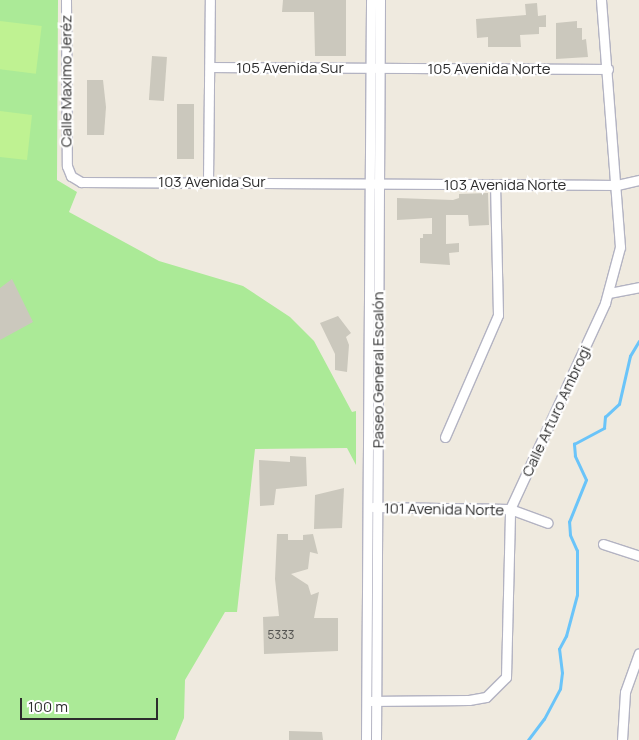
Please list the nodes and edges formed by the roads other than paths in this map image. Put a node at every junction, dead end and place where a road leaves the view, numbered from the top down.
1 (66, 0) edge
2 (210, 0) edge
3 (371, 0) edge
4 (380, 0) edge
5 (601, 0) edge
6 (210, 67) junction
7 (375, 68) junction
8 (608, 69) junction
9 (67, 162) joint
10 (639, 180) edge
11 (208, 181) junction
12 (495, 184) junction
13 (374, 185) junction
14 (617, 185) junction
15 (639, 287) edge
16 (609, 293) junction
17 (445, 437) dead end
18 (372, 507) junction
19 (510, 509) junction
20 (548, 523) dead end
21 (603, 544) dead end
22 (639, 556) edge
23 (639, 654) edge
24 (371, 701) junction
25 (366, 740) edge
26 (376, 740) edge
27 (622, 740) edge

1 - 9 street, Calle Maximo Jeréz
2 - 6 street
3 - 7 street, Paseo General Escalón
4 - 7 street, Paseo General Escalón
5 - 8 street, Calle Arturo Ambrogi
6 - 7 street, 105 Avenida Sur
6 - 11 street
7 - 8 street, 105 Avenida Norte
7 - 13 street, Paseo General Escalón
8 - 14 street, Calle Arturo Ambrogi
9 - 11 street, 103 Avenida Sur
10 - 14 street, 103 Avenida Norte
11 - 13 street, 103 Avenida Sur
12 - 13 street, 103 Avenida Norte
12 - 14 street, 103 Avenida Norte
12 - 17 street
13 - 18 street, Paseo General Escalón
14 - 16 street, Calle Arturo Ambrogi
15 - 16 street
16 - 19 street, Calle Arturo Ambrogi
18 - 19 street, 101 Avenida Norte
18 - 24 street, Paseo General Escalón
19 - 20 street, 101 Avenida Norte
19 - 24 street, Calle Arturo Ambrogi
21 - 22 street
23 - 27 street
24 - 25 street, Paseo General Escalón
24 - 26 street, Paseo General Escalón

